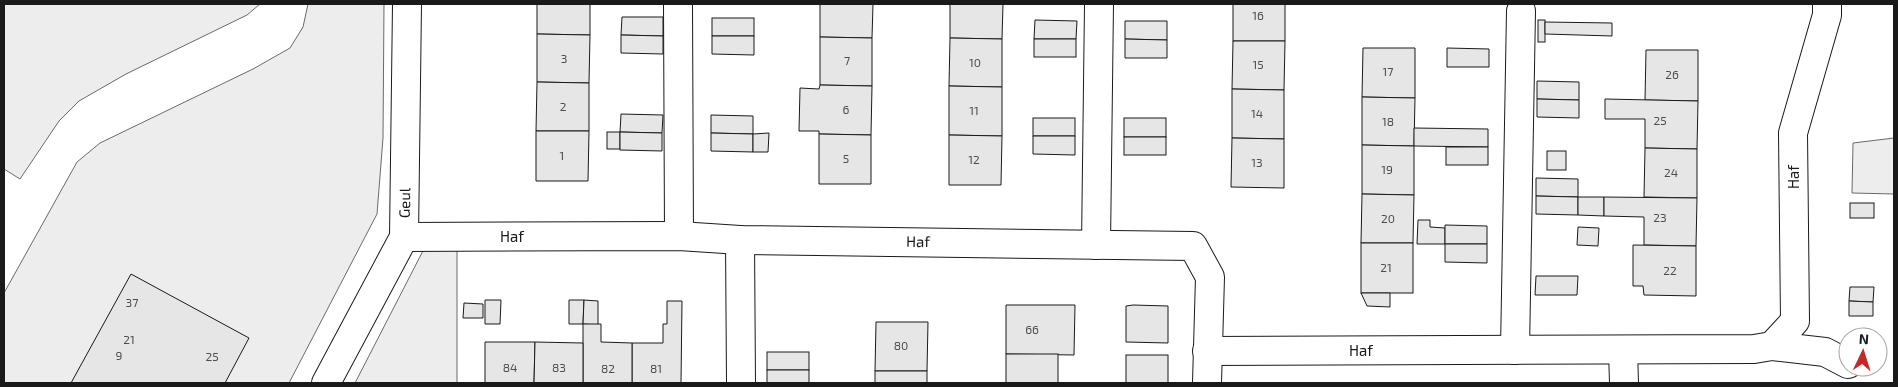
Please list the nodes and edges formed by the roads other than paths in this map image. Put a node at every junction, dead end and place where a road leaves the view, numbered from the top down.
1 (407, 4) edge
2 (678, 4) edge
3 (1099, 4) edge
4 (1827, 4) edge
5 (1521, 11) dead end
6 (679, 236) junction
7 (404, 237) junction
8 (740, 240) junction
9 (1096, 244) junction
10 (1772, 346) junction
11 (1515, 350) junction
12 (1623, 350) junction
13 (1207, 351) junction
14 (1838, 359) edge
15 (326, 383) edge
16 (741, 383) edge
17 (1207, 383) edge
18 (1624, 383) edge

1 - 7 street, Geul
2 - 6 street
3 - 9 street
4 - 10 street, Haf
5 - 11 street
6 - 7 street, Haf
6 - 8 street, Haf
7 - 15 street, Geul
8 - 9 street, Haf
8 - 16 street
9 - 13 street, Haf
10 - 12 street, Haf
10 - 14 street, Haf
11 - 12 street, Haf
11 - 13 street, Haf
12 - 18 street
13 - 17 street, Haf

